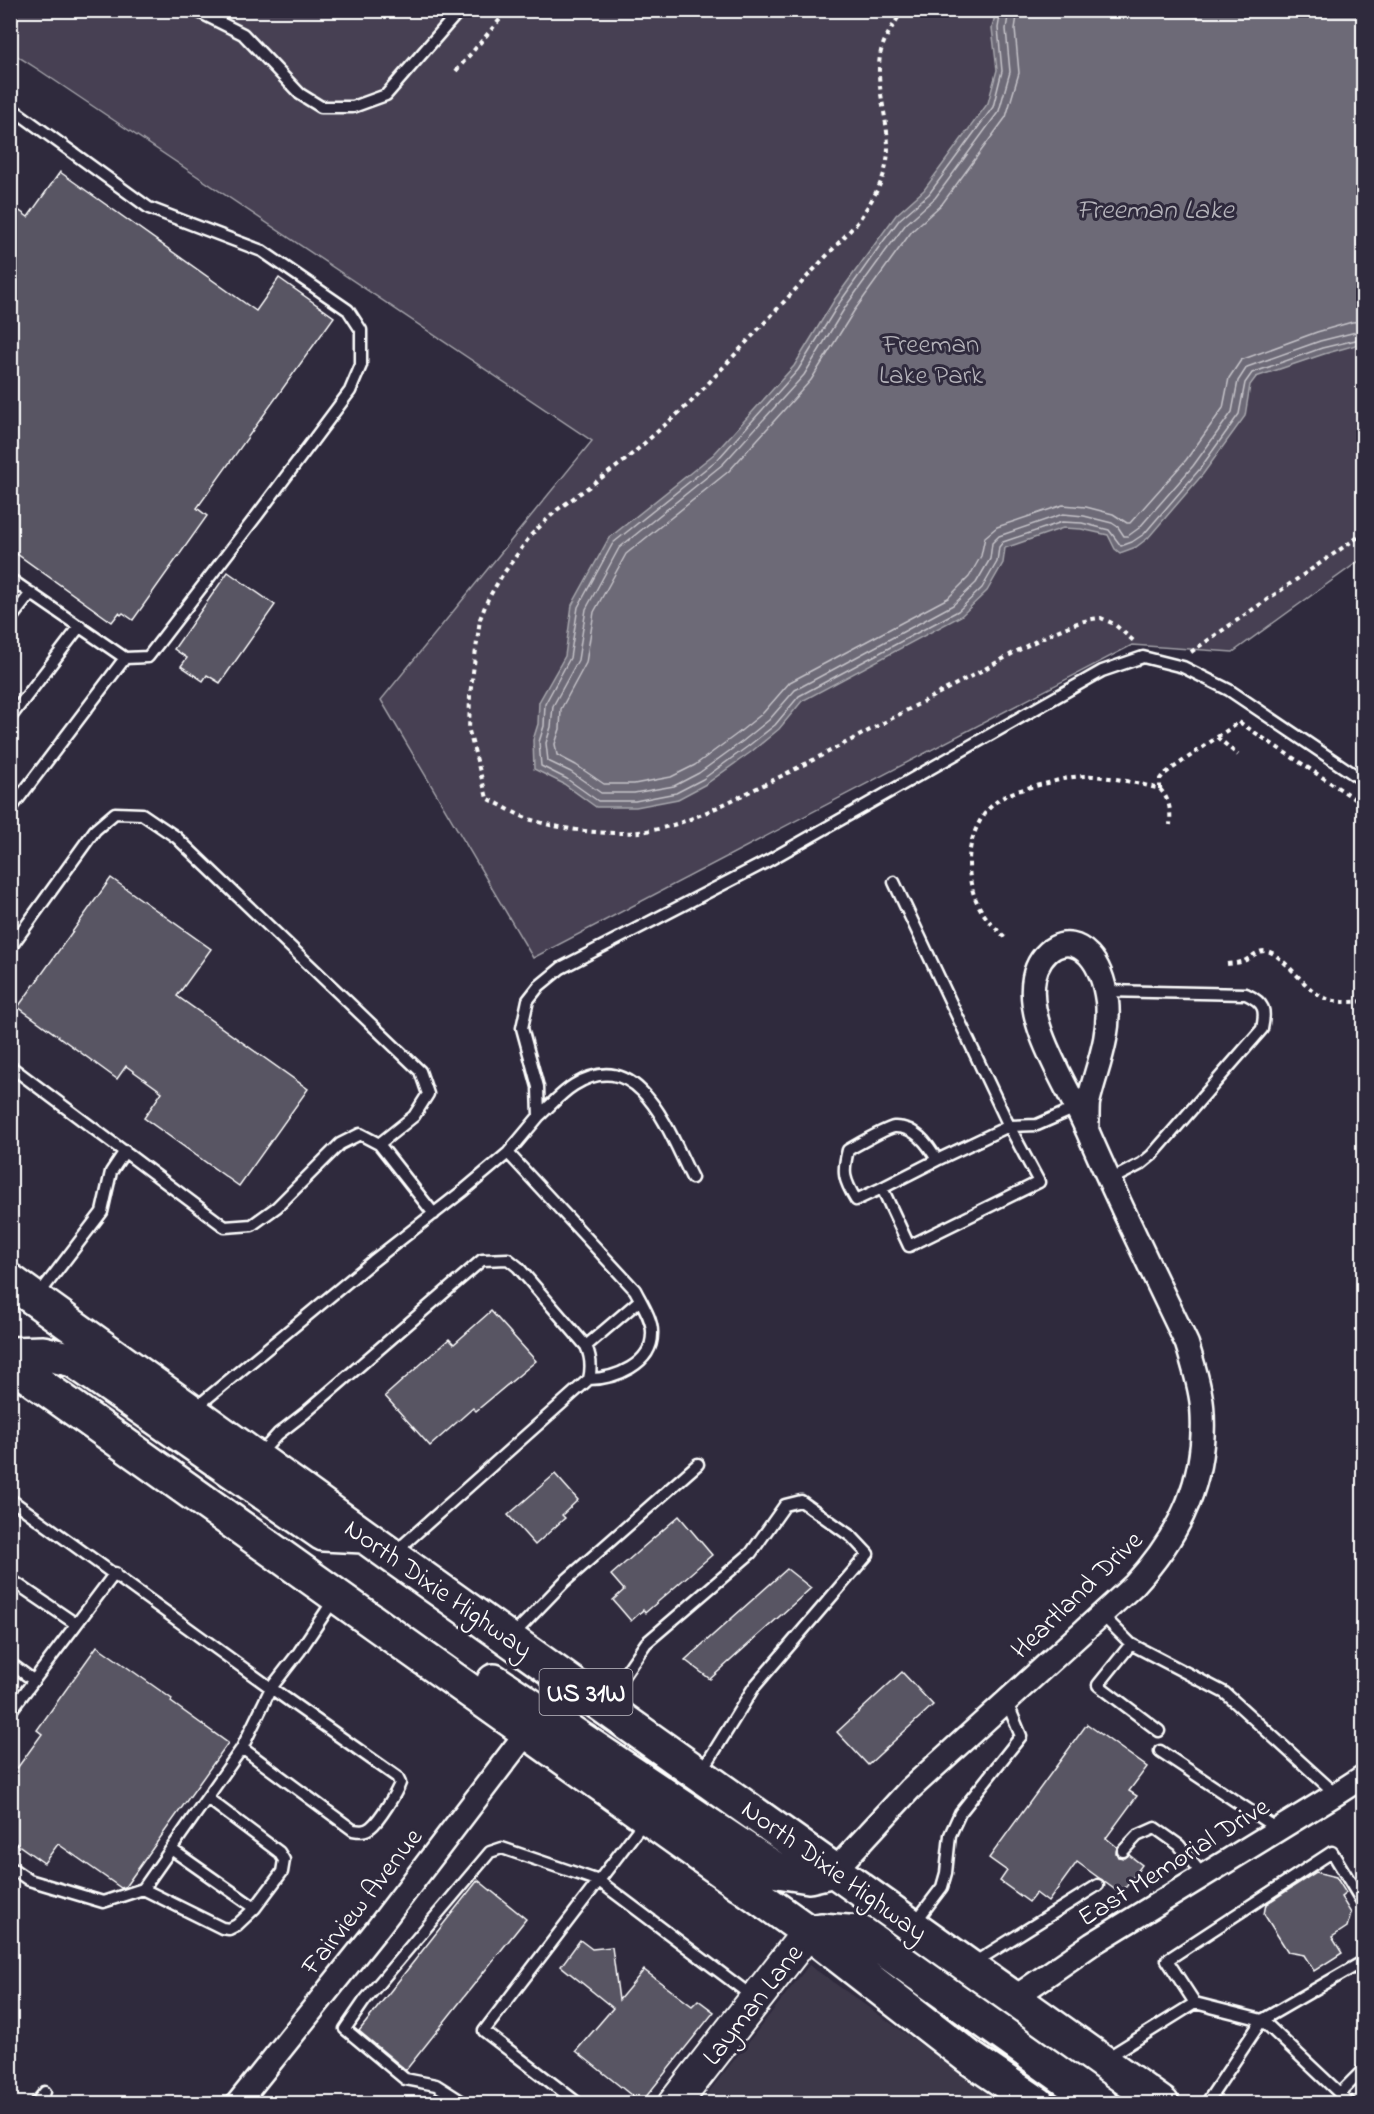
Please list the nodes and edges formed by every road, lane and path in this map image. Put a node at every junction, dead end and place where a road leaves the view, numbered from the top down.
1 (195, 10) edge
2 (460, 10) edge
3 (507, 10) edge
4 (903, 10) edge
5 (456, 71) dead end
6 (10, 107) edge
7 (1364, 532) edge
8 (10, 579) edge
9 (31, 593) junction
10 (10, 620) edge
11 (80, 626) junction
12 (1137, 644) dead end
13 (1186, 655) dead end
14 (125, 658) junction
15 (10, 718) edge
16 (1217, 737) junction
17 (1238, 755) dead end
18 (1364, 781) edge
19 (1160, 789) junction
20 (1364, 805) edge
21 (10, 810) edge
22 (1170, 825) dead end
23 (894, 882) dead end
24 (1005, 937) dead end
25 (10, 948) edge
26 (1227, 964) dead end
27 (1105, 991) junction
28 (1364, 1000) edge
29 (10, 1066) edge
30 (1076, 1108) junction
31 (539, 1116) junction
32 (1009, 1126) junction
33 (1088, 1130) junction
34 (380, 1144) junction
35 (126, 1151) junction
36 (508, 1153) junction
37 (936, 1160) junction
38 (692, 1178) dead end
39 (1110, 1180) junction
40 (882, 1188) junction
41 (434, 1214) junction
42 (16, 1290) edge
43 (640, 1300) junction
44 (586, 1346) junction
45 (10, 1354) edge
46 (10, 1363) edge
47 (589, 1379) junction
48 (191, 1411) junction
49 (257, 1457) junction
50 (698, 1464) dead end
51 (10, 1499) edge
52 (248, 1532) junction
53 (364, 1536) junction
54 (391, 1555) junction
55 (115, 1573) junction
56 (10, 1579) edge
57 (336, 1596) junction
58 (1101, 1614) junction
59 (75, 1624) junction
60 (510, 1638) junction
61 (1131, 1644) junction
62 (10, 1663) edge
63 (33, 1680) junction
64 (271, 1688) junction
65 (1006, 1700) junction
66 (603, 1704) junction
67 (10, 1712) edge
68 (527, 1731) junction
69 (1159, 1731) dead end
70 (242, 1748) junction
71 (1160, 1751) dead end
72 (700, 1773) junction
73 (1364, 1776) edge
74 (1336, 1794) junction
75 (207, 1798) junction
76 (647, 1818) junction
77 (1279, 1830) junction
78 (171, 1849) junction
79 (1123, 1851) dead end
80 (10, 1868) edge
81 (835, 1870) junction
82 (1203, 1876) junction
83 (599, 1881) junction
84 (1098, 1885) dead end
85 (143, 1889) junction
86 (1364, 1905) edge
87 (255, 1908) junction
88 (913, 1925) junction
89 (808, 1932) junction
90 (1364, 1961) edge
91 (969, 1966) junction
92 (1014, 1998) junction
93 (755, 1999) junction
94 (1195, 2003) junction
95 (1262, 2020) junction
96 (1102, 2061) junction
97 (1364, 2069) edge
98 (45, 2092) dead end
99 (1339, 2094) junction
100 (35, 2103) edge
101 (237, 2103) edge
102 (466, 2103) edge
103 (579, 2103) edge
104 (674, 2103) edge
105 (1038, 2103) edge
106 (1101, 2103) edge
107 (1162, 2103) edge
108 (1206, 2103) edge
109 (1351, 2103) edge

1 - 2 lane
3 - 5 path
4 - 12 path
6 - 14 lane
7 - 13 path
8 - 9 lane
9 - 10 lane
9 - 11 lane
11 - 14 lane
11 - 15 lane
14 - 21 lane
16 - 17 path
16 - 19 path
16 - 20 path
18 - 31 lane
19 - 22 path
19 - 24 path
23 - 32 lane
25 - 34 lane
26 - 28 path
27 - 30 street, Heartland Drive
27 - 33 street, Heartland Drive
27 - 39 lane
29 - 35 lane
30 - 32 lane
30 - 33 street, Heartland Drive
31 - 36 lane
31 - 38 lane
32 - 37 lane
32 - 40 lane
33 - 39 street, Heartland Drive
34 - 35 lane
34 - 41 lane
35 - 42 lane
36 - 41 lane
36 - 43 lane
37 - 40 lane
37 - 40 lane
39 - 58 street, Heartland Drive
41 - 48 lane
42 - 48 main road, North Dixie Highway / US 31W
43 - 44 lane
43 - 47 lane
44 - 47 lane
44 - 49 lane
45 - 53 main road
46 - 52 main road, US 31W
47 - 54 lane
48 - 49 main road, North Dixie Highway / US 31W
49 - 53 main road, North Dixie Highway / US 31W
50 - 60 lane
51 - 55 lane
52 - 57 main road, US 31W
52 - 81 main road
53 - 54 main road, North Dixie Highway / US 31W
54 - 60 main road, North Dixie Highway / US 31W
55 - 59 lane
55 - 64 lane
56 - 59 lane
57 - 64 lane
57 - 68 main road, US 31W
58 - 61 lane
58 - 65 street, Heartland Drive
59 - 63 lane
60 - 66 main road, North Dixie Highway / US 31W
61 - 69 lane
61 - 74 lane
62 - 63 lane
63 - 67 lane
64 - 70 lane
64 - 70 lane
65 - 81 street, Heartland Drive
65 - 88 lane
66 - 72 main road, North Dixie Highway / US 31W
66 - 72 lane
68 - 76 main road, US 31W
68 - 101 street, Fairview Avenue
70 - 75 lane
71 - 77 lane
72 - 81 main road, North Dixie Highway / US 31W
73 - 74 street, East Memorial Drive
74 - 77 street, East Memorial Drive
75 - 78 lane
75 - 87 lane
76 - 83 lane
76 - 89 main road, US 31W
77 - 82 street, East Memorial Drive
78 - 85 lane
78 - 87 lane
79 - 82 lane
80 - 85 lane
81 - 88 main road, North Dixie Highway / US 31W
82 - 92 street, East Memorial Drive
83 - 93 lane
83 - 102 lane
83 - 103 lane
84 - 91 lane
85 - 87 lane
86 - 94 lane
88 - 91 main road, North Dixie Highway / US 31W
89 - 93 street, Layman Lane
89 - 105 main road, US 31W
89 - 106 main road
90 - 95 lane
91 - 92 main road, North Dixie Highway / US 31W
92 - 96 main road, North Dixie Highway / US 31W
93 - 104 street, Layman Lane
94 - 95 lane
94 - 96 lane
95 - 99 lane
95 - 108 lane
96 - 107 main road, North Dixie Highway / US 31W
97 - 99 lane
98 - 100 lane
99 - 109 lane

